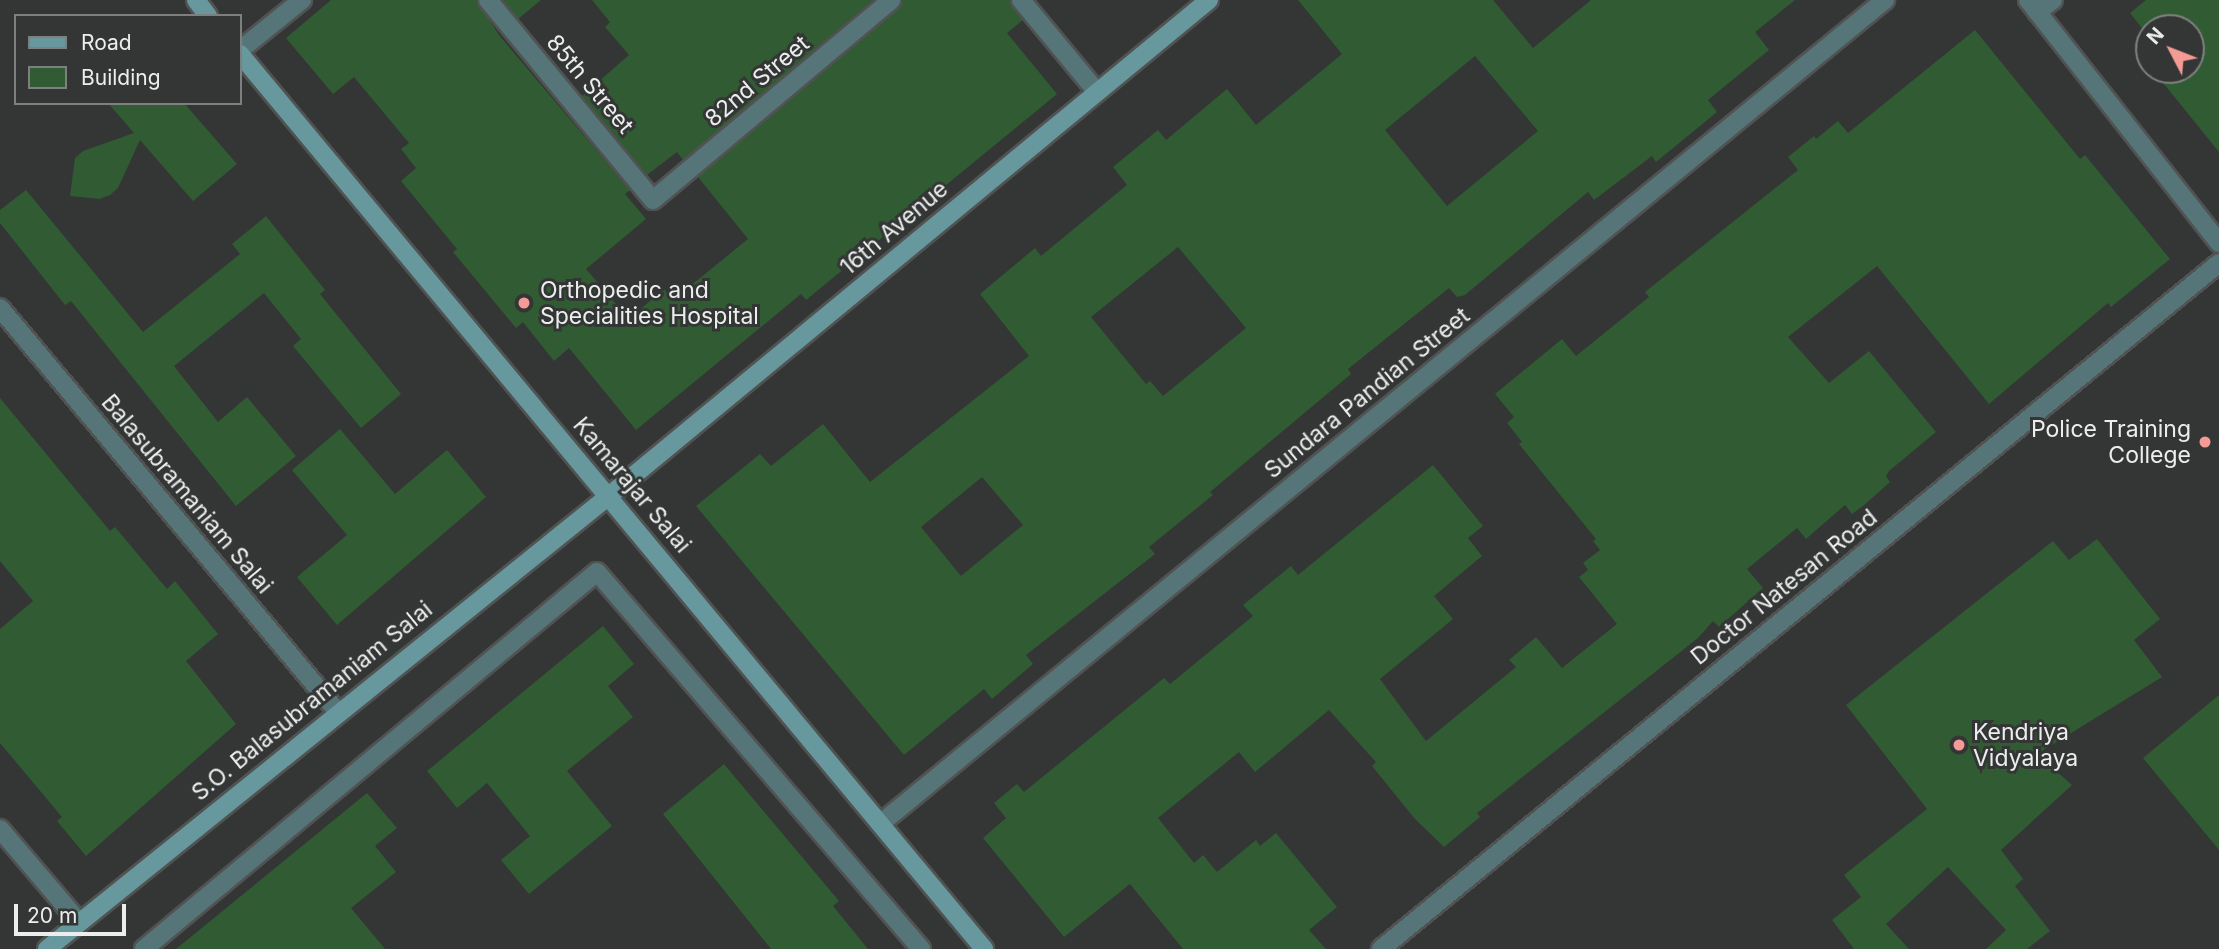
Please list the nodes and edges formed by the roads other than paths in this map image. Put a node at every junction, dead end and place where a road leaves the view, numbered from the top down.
1 (302, 0) edge
2 (488, 0) edge
3 (891, 0) edge
4 (1021, 0) edge
5 (1209, 0) edge
6 (1885, 0) edge
7 (2053, 0) edge
8 (2033, 6) edge
9 (242, 50) edge
10 (242, 54) edge
11 (1097, 92) junction
12 (653, 200) joint
13 (2219, 243) edge
14 (2219, 263) edge
15 (0, 308) edge
16 (610, 495) junction
17 (337, 711) junction
18 (880, 824) junction
19 (0, 829) edge
20 (79, 922) junction
21 (153, 946) edge
22 (47, 949) edge
23 (920, 949) edge
24 (984, 949) edge
25 (1381, 949) edge

1 - 9 street
2 - 12 street, 85th Street
3 - 12 street, 82nd Street
4 - 11 street
5 - 11 street, 16th Avenue
6 - 18 street, Sundara Pandian Street
7 - 8 street
8 - 13 street
10 - 16 street, Kamarajar Salai
11 - 16 street, 16th Avenue
14 - 25 street, Doctor Natesan Road
15 - 17 street, Balasubramaniam Salai
16 - 17 street, S.O. Balasubramaniam Salai
16 - 18 street, Kamarajar Salai
17 - 20 street, S.O. Balasubramaniam Salai
18 - 24 street, Kamarajar Salai
19 - 20 street
20 - 22 street, S.O. Balasubramaniam Salai
21 - 23 street

